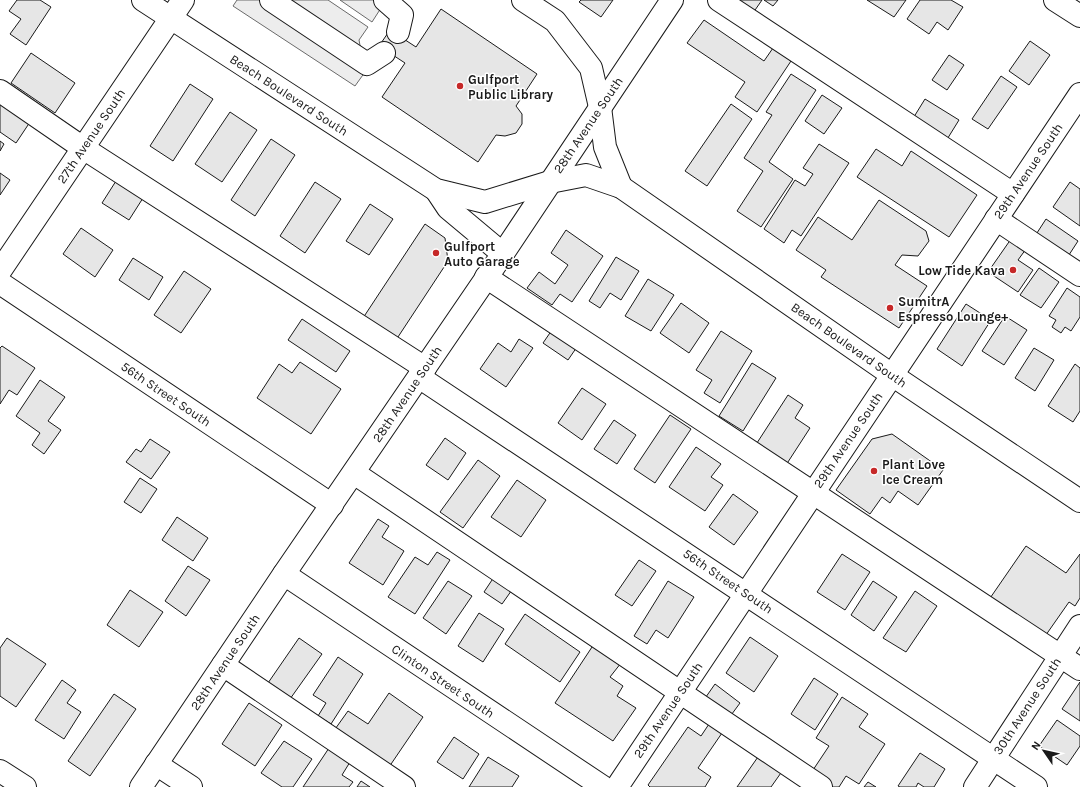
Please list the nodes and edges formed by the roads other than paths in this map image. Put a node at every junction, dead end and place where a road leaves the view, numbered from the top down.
1 (143, 0) edge
2 (183, 0) edge
3 (271, 0) edge
4 (385, 0) edge
5 (523, 0) edge
6 (672, 0) edge
7 (719, 0) edge
8 (1056, 0) edge
9 (1080, 16) edge
10 (170, 19) junction
11 (398, 32) dead end
12 (384, 53) dead end
13 (0, 91) edge
14 (1080, 94) edge
15 (600, 107) junction
16 (83, 148) junction
17 (550, 182) junction
18 (621, 187) junction
19 (436, 190) junction
20 (1013, 194) junction
21 (996, 219) junction
22 (503, 254) junction
23 (0, 271) edge
24 (1080, 275) edge
25 (486, 277) junction
26 (0, 283) edge
27 (422, 372) junction
28 (892, 375) junction
29 (354, 474) junction
30 (813, 493) junction
31 (1080, 501) edge
32 (332, 505) junction
33 (284, 574) junction
34 (746, 593) junction
35 (1080, 626) edge
36 (1060, 656) junction
37 (223, 665) junction
38 (1080, 669) edge
39 (680, 692) junction
40 (993, 759) junction
41 (156, 764) junction
42 (0, 770) edge
43 (25, 787) edge
44 (141, 787) edge
45 (191, 787) edge
46 (404, 787) edge
47 (603, 787) edge
48 (617, 787) edge
49 (821, 787) edge
50 (975, 787) edge
51 (1036, 787) edge

1 - 10 street, Beach Boulevard South
2 - 10 street, 27th Avenue South
3 - 12 street
4 - 11 street
5 - 15 street
6 - 15 street, 28th Avenue South
7 - 20 street
8 - 9 street
10 - 16 street, 27th Avenue South
10 - 19 street, Beach Boulevard South
13 - 16 street, 56th Street South
14 - 20 street, 29th Avenue South
15 - 17 street, 28th Avenue South
15 - 18 street
16 - 23 street, 27th Avenue South
16 - 27 street, 56th Street South
17 - 18 street, Beach Boulevard South
17 - 19 street, Beach Boulevard South
17 - 22 street, 28th Avenue South
18 - 28 street, Beach Boulevard South
19 - 22 street, Beach Boulevard South
20 - 21 street, 29th Avenue South
21 - 24 street
21 - 28 street, 29th Avenue South
22 - 25 street, 28th Avenue South
25 - 27 street, 28th Avenue South
25 - 30 street
26 - 32 street, 56th Street South
27 - 29 street, 28th Avenue South
27 - 34 street, 56th Street South
28 - 30 street, 29th Avenue South
28 - 31 street, Beach Boulevard South
29 - 32 street, 28th Avenue South
29 - 39 street
30 - 34 street, 29th Avenue South
30 - 36 street
32 - 33 street, 28th Avenue South
33 - 37 street, 28th Avenue South
33 - 47 street, Clinton Street South
34 - 39 street, 29th Avenue South
34 - 40 street, 56th Street South
35 - 36 street, 30th Avenue South
36 - 38 street
36 - 40 street, 30th Avenue South
37 - 41 street, 28th Avenue South
37 - 46 street
39 - 48 street, 29th Avenue South
39 - 49 street
40 - 50 street, 30th Avenue South
40 - 51 street, 56th Street South
41 - 44 street, 28th Avenue South
41 - 45 street
42 - 43 street

